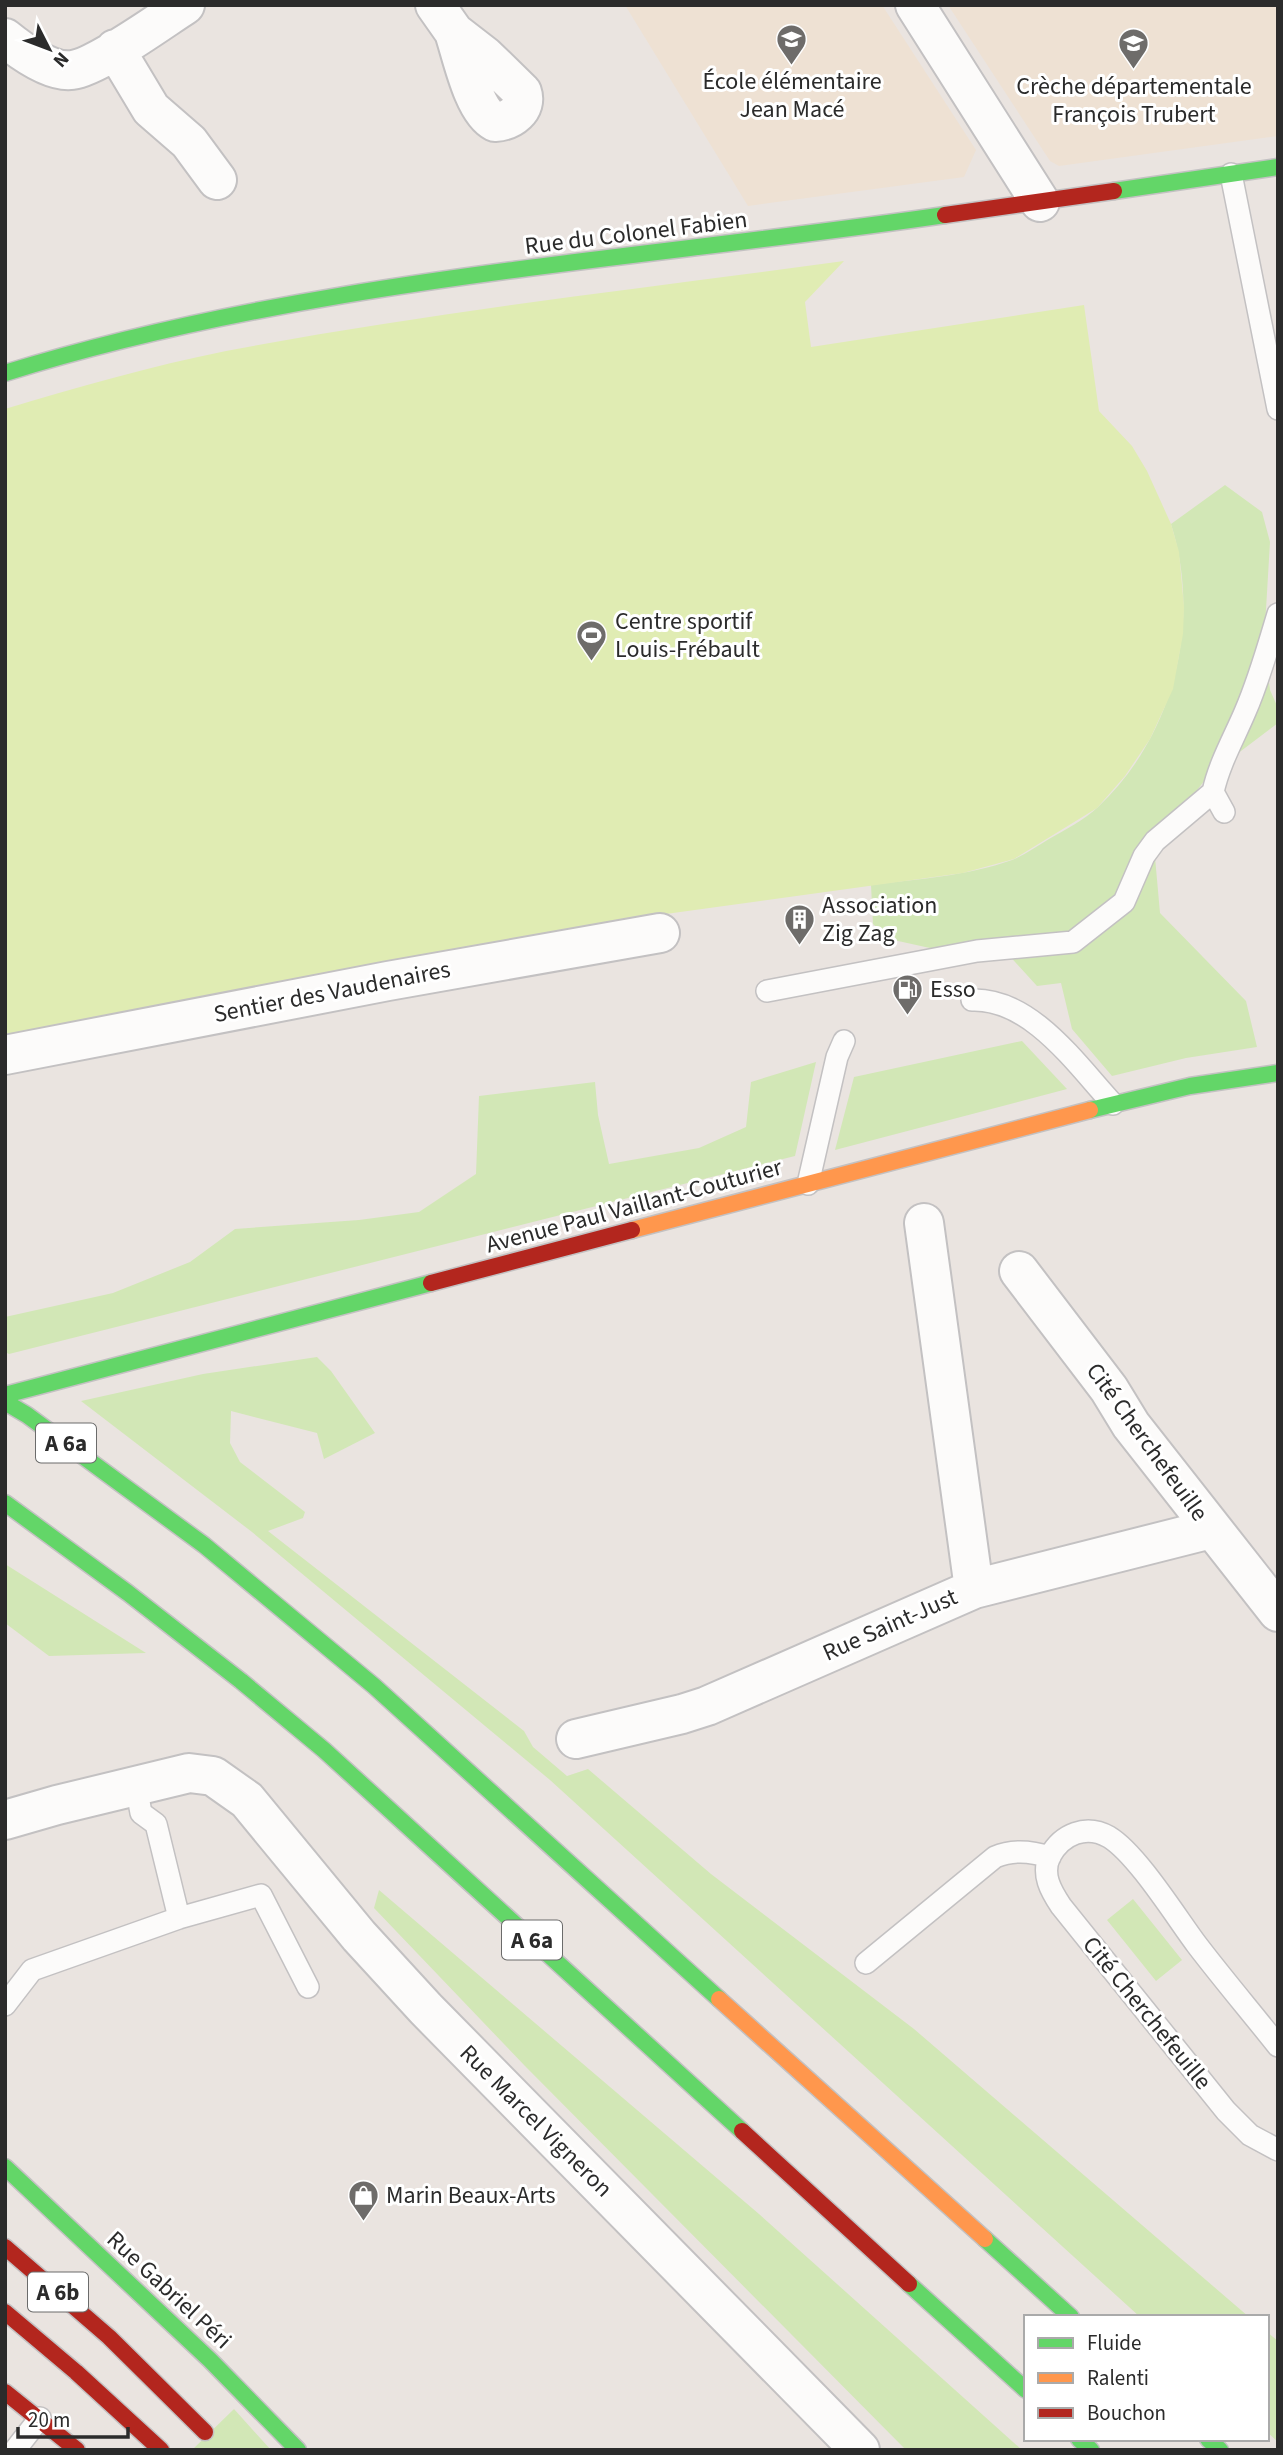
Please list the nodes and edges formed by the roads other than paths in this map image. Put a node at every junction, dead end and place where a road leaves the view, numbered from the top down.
1 (185, 5) edge
2 (915, 5) edge
3 (5, 38) edge
4 (102, 57) junction
5 (1278, 167) edge
6 (1231, 174) junction
7 (217, 180) dead end
8 (1040, 202) junction
9 (5, 373) edge
10 (1274, 375) edge
11 (1278, 409) edge
12 (1278, 614) edge
13 (1213, 792) junction
14 (1224, 812) dead end
15 (660, 933) dead end
16 (767, 991) dead end
17 (972, 1000) dead end
18 (844, 1041) dead end
19 (5, 1055) edge
20 (1278, 1073) edge
21 (1113, 1104) junction
22 (808, 1184) junction
23 (924, 1223) dead end
24 (1020, 1271) dead end
25 (5, 1395) edge
26 (5, 1402) edge
27 (12, 1507) edge
28 (1211, 1529) junction
29 (974, 1589) junction
30 (1278, 1612) edge
31 (576, 1739) dead end
32 (136, 1786) junction
33 (5, 1820) edge
34 (1050, 1857) junction
35 (179, 1918) junction
36 (866, 1963) dead end
37 (308, 1987) dead end
38 (5, 2005) edge
39 (1278, 2046) edge
40 (1278, 2150) edge
41 (5, 2167) edge
42 (5, 2248) edge
43 (5, 2312) edge
44 (1069, 2315) edge
45 (1024, 2388) edge
46 (5, 2392) edge
47 (40, 2418) junction
48 (205, 2432) dead end
49 (15, 2450) edge
50 (77, 2450) edge
51 (161, 2450) edge
52 (298, 2450) edge
53 (860, 2450) edge

1 - 4 street
2 - 8 street
3 - 4 street
4 - 7 street
5 - 6 main road, Rue du Colonel Fabien
6 - 8 main road, Rue du Colonel Fabien
6 - 10 lane
8 - 9 main road, Rue du Colonel Fabien
10 - 11 lane
12 - 13 lane
13 - 14 lane
13 - 16 lane
15 - 19 street, Sentier des Vaudenaires
17 - 21 lane
18 - 22 lane
20 - 21 main road, Avenue Paul Vaillant-Couturier
21 - 22 main road, Avenue Paul Vaillant-Couturier
22 - 25 main road, Avenue Paul Vaillant-Couturier
23 - 29 street
24 - 28 street, Cité Cherchefeuille
26 - 44 main road, A 6a
27 - 45 main road, A 6a
28 - 29 street, Rue Saint-Just
28 - 30 street, Cité Cherchefeuille
29 - 31 street, Rue Saint-Just
32 - 33 street
32 - 35 lane
32 - 53 street, Rue Marcel Vigneron
34 - 36 lane
34 - 39 lane
34 - 40 lane, Cité Cherchefeuille
35 - 37 lane
35 - 38 lane
41 - 52 main road, Rue Gabriel Péri
42 - 48 main road, A 6b
43 - 51 main road, A 6b
46 - 47 main road
47 - 49 lane
47 - 50 main road

